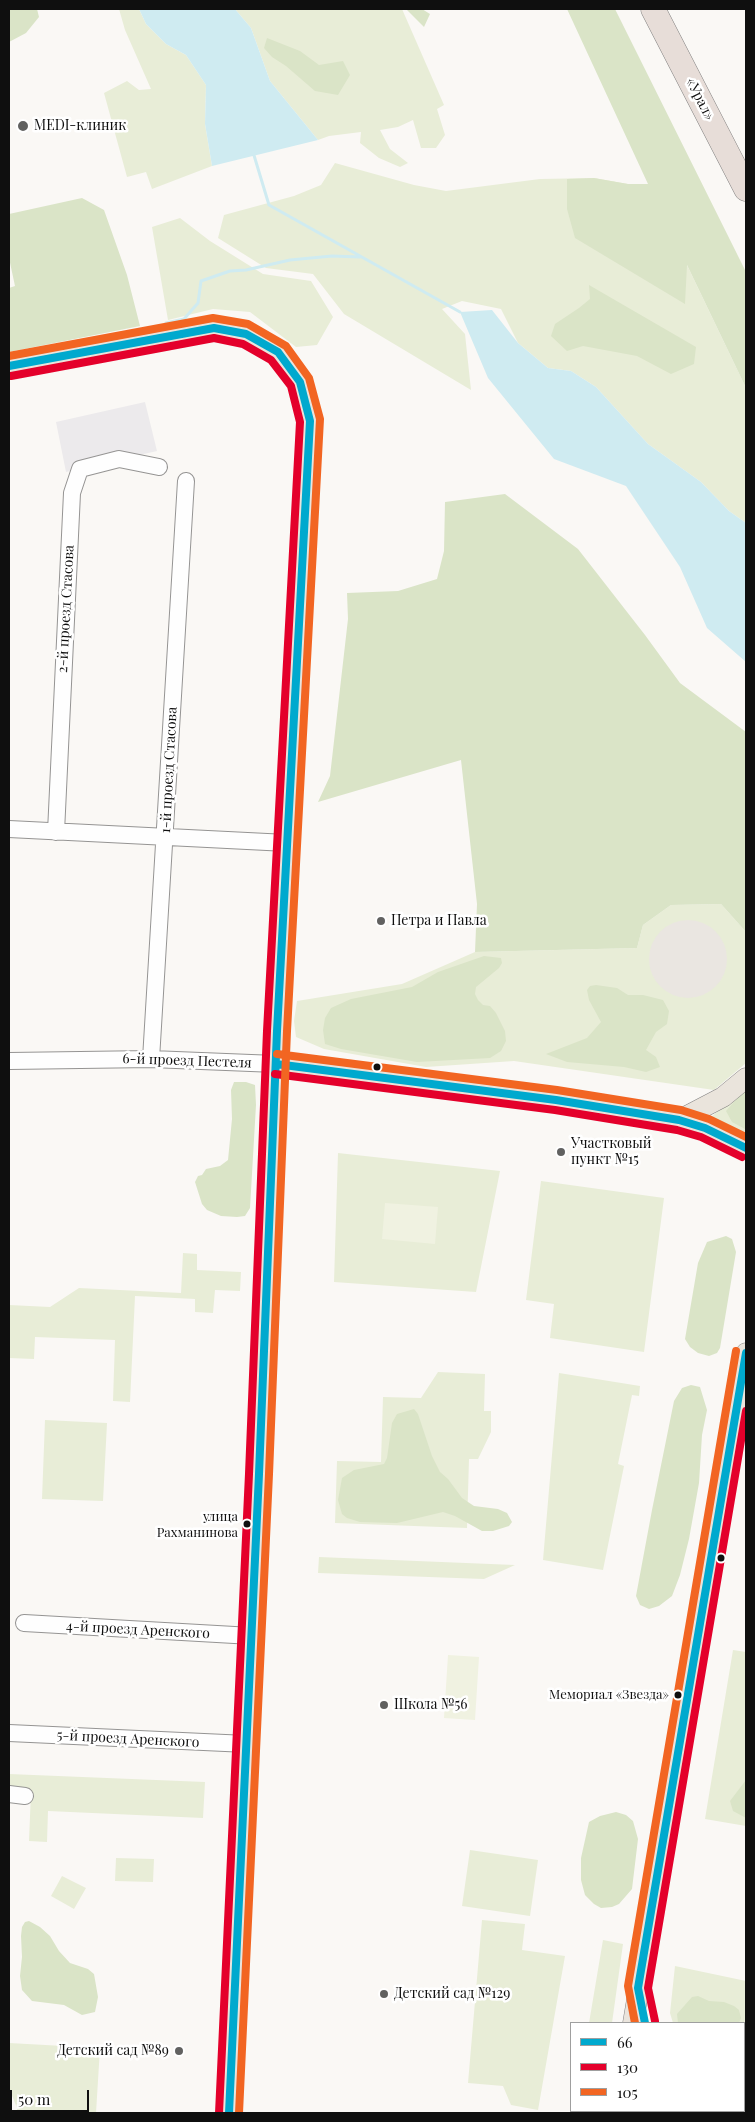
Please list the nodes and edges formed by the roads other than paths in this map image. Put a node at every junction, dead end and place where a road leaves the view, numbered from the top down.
1 (653, 9) edge
2 (666, 9) edge
3 (746, 164) edge
4 (746, 189) edge
5 (9, 366) edge
6 (159, 467) dead end
7 (186, 481) dead end
8 (9, 829) edge
9 (56, 832) junction
10 (165, 837) junction
11 (287, 844) junction
12 (152, 1059) junction
13 (9, 1061) edge
14 (276, 1064) junction
15 (746, 1078) edge
16 (679, 1120) junction
17 (746, 1148) edge
18 (746, 1354) edge
19 (24, 1624) dead end
20 (252, 1636) junction
21 (9, 1733) edge
22 (247, 1744) junction
23 (638, 1988) junction
24 (633, 2022) edge
25 (645, 2022) edge
26 (229, 2113) edge

1 - 4 highway, «Урал»
2 - 3 highway, «Урал»
5 - 11 main road
6 - 9 street, 2-й проезд Стасова
7 - 10 street, 1-й проезд Стасова
8 - 9 street
9 - 10 street
10 - 11 street
10 - 12 street, 1-й проезд Стасова
11 - 14 main road
12 - 13 street, 6-й проезд Пестеля
12 - 14 street, 6-й проезд Пестеля
14 - 16 main road, 6-й проезд Пестеля
14 - 20 main road
15 - 16 main road
16 - 17 main road, 6-й проезд Пестеля
18 - 23 main road
19 - 20 street, 4-й проезд Аренского
20 - 22 main road
21 - 22 street, 5-й проезд Аренского
22 - 26 main road
23 - 24 main road
23 - 25 main road

